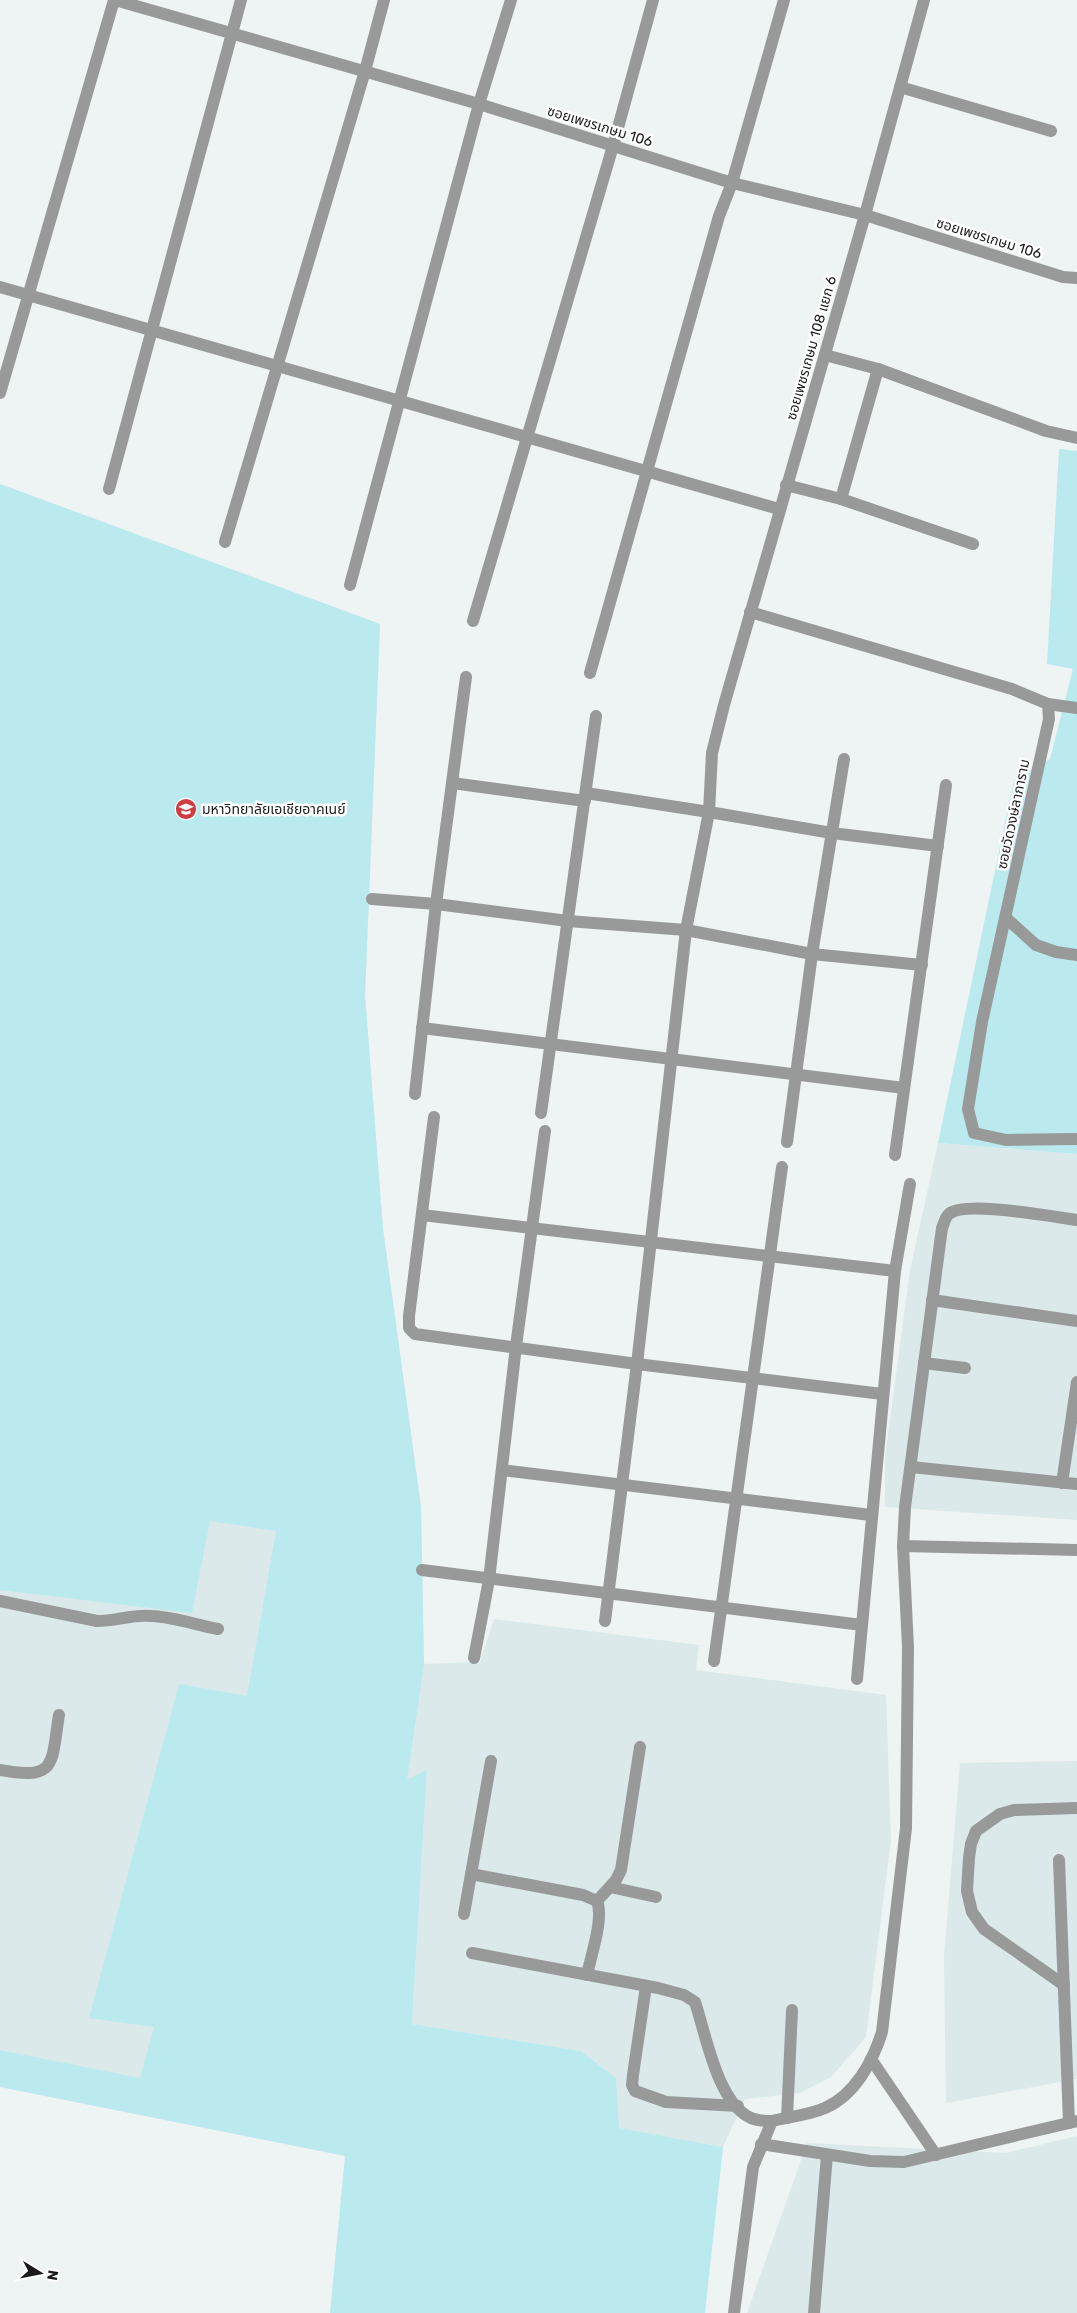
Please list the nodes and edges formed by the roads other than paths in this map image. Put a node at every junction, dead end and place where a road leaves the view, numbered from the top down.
1 (114, 0) edge
2 (241, 0) edge
3 (384, 0) edge
4 (511, 0) edge
5 (653, 0) edge
6 (784, 0) edge
7 (924, 0) edge
8 (231, 33) junction
9 (365, 72) junction
10 (900, 87) junction
11 (479, 104) junction
12 (1051, 131) dead end
13 (613, 146) junction
14 (732, 183) junction
15 (865, 215) junction
16 (1077, 278) edge
17 (0, 288) edge
18 (28, 296) junction
19 (151, 331) junction
20 (825, 355) junction
21 (277, 367) junction
22 (878, 369) junction
23 (0, 393) edge
24 (400, 401) junction
25 (527, 438) junction
26 (1077, 438) edge
27 (647, 472) junction
28 (786, 486) junction
29 (109, 490) dead end
30 (841, 499) junction
31 (779, 510) junction
32 (225, 542) dead end
33 (973, 544) dead end
34 (350, 585) dead end
35 (750, 612) junction
36 (473, 621) dead end
37 (590, 673) dead end
38 (466, 677) dead end
39 (1048, 704) junction
40 (1077, 708) edge
41 (596, 716) dead end
42 (844, 759) dead end
43 (452, 783) junction
44 (946, 785) dead end
45 (585, 797) junction
46 (709, 812) junction
47 (832, 833) junction
48 (938, 846) junction
49 (372, 899) dead end
50 (436, 904) junction
51 (1006, 918) junction
52 (568, 921) junction
53 (686, 930) junction
54 (812, 954) junction
55 (1077, 955) edge
56 (922, 966) junction
57 (422, 1028) junction
58 (551, 1044) junction
59 (672, 1057) junction
60 (796, 1074) junction
61 (904, 1088) junction
62 (415, 1094) dead end
63 (542, 1113) dead end
64 (434, 1117) dead end
65 (545, 1131) dead end
66 (1077, 1139) edge
67 (786, 1142) dead end
68 (895, 1155) dead end
69 (782, 1167) dead end
70 (910, 1184) dead end
71 (422, 1215) junction
72 (1077, 1220) edge
73 (532, 1229) junction
74 (651, 1241) junction
75 (770, 1257) junction
76 (895, 1271) junction
77 (932, 1300) junction
78 (1077, 1321) edge
79 (516, 1346) junction
80 (924, 1363) junction
81 (637, 1364) junction
82 (965, 1368) dead end
83 (753, 1377) junction
84 (1077, 1382) edge
85 (882, 1394) junction
86 (911, 1467) junction
87 (502, 1470) junction
88 (1062, 1483) junction
89 (1077, 1484) edge
90 (622, 1486) junction
91 (737, 1498) junction
92 (871, 1515) junction
93 (902, 1546) junction
94 (1077, 1550) edge
95 (422, 1570) dead end
96 (489, 1580) junction
97 (609, 1592) junction
98 (0, 1601) edge
99 (721, 1608) junction
100 (605, 1621) dead end
101 (862, 1625) junction
102 (218, 1629) dead end
103 (474, 1658) dead end
104 (714, 1661) dead end
105 (857, 1679) dead end
106 (59, 1715) dead end
107 (640, 1747) dead end
108 (491, 1761) dead end
109 (0, 1770) edge
110 (1077, 1808) edge
111 (1059, 1860) dead end
112 (471, 1874) junction
113 (610, 1887) junction
114 (656, 1896) dead end
115 (597, 1901) junction
116 (464, 1914) dead end
117 (472, 1954) dead end
118 (586, 1975) junction
119 (1064, 1984) junction
120 (646, 1986) junction
121 (792, 2010) dead end
122 (1071, 2028) edge
123 (871, 2060) junction
124 (738, 2106) junction
125 (787, 2118) junction
126 (772, 2121) junction
127 (1073, 2122) edge
128 (761, 2144) junction
129 (827, 2155) junction
130 (936, 2155) junction
131 (734, 2313) edge
132 (814, 2313) edge

1 - 8 street, ซอยเพชรเกษม 106
1 - 18 street
2 - 8 street
3 - 9 street
4 - 11 street
5 - 13 street
6 - 14 street
7 - 10 street, ซอยเพชรเกษม 108 แยก 6
8 - 9 street, ซอยเพชรเกษม 106
8 - 19 street
9 - 11 street, ซอยเพชรเกษม 106
9 - 21 street
10 - 12 street
10 - 15 street, ซอยเพชรเกษม 108 แยก 6
11 - 13 street, ซอยเพชรเกษม 106
11 - 24 street
13 - 14 street, ซอยเพชรเกษม 106
13 - 25 street
14 - 15 street, ซอยเพชรเกษม 106
14 - 27 street
15 - 16 street, ซอยเพชรเกษม 106
15 - 20 street, ซอยเพชรเกษม 108 แยก 6
17 - 18 street
18 - 19 street
18 - 23 street
19 - 21 street
19 - 29 street
20 - 22 street
20 - 28 street, ซอยเพชรเกษม 108 แยก 6
21 - 24 street
21 - 32 street
22 - 26 street
22 - 30 street
24 - 25 street
24 - 34 street
25 - 27 street
25 - 36 street
27 - 31 street
27 - 37 street
28 - 30 street
28 - 31 street, ซอยเพชรเกษม 108 แยก 6
30 - 33 street
31 - 35 street, ซอยเพชรเกษม 108 แยก 6
35 - 39 street
35 - 46 street, ซอยเพชรเกษม 108 แยก 6
38 - 43 street
39 - 40 street
39 - 51 street, ซอยวัดวงษ์ลาภาราม
41 - 45 street
42 - 47 street
43 - 45 street
43 - 50 street
44 - 48 street
45 - 46 street
45 - 52 street
46 - 47 street
46 - 53 street, ซอยเพชรเกษม 108 แยก 6
47 - 48 street
47 - 54 street
48 - 56 street
49 - 50 street
50 - 52 street
50 - 57 street
51 - 55 street
51 - 66 street, ซอยวัดวงษ์ลาภาราม
52 - 53 street
52 - 58 street
53 - 54 street
53 - 59 street, ซอยเพชรเกษม 108 แยก 6
54 - 56 street
54 - 60 street
56 - 61 street
57 - 58 street
57 - 62 street
58 - 59 street
58 - 63 street
59 - 60 street
59 - 74 street, ซอยเพชรเกษม 108 แยก 6
60 - 61 street
60 - 67 street
61 - 68 street
64 - 71 street
65 - 73 street
69 - 75 street
70 - 76 street
71 - 73 street
71 - 79 street
72 - 77 street
73 - 74 street
73 - 79 street
74 - 75 street
74 - 81 street, ซอยเพชรเกษม 108 แยก 6
75 - 76 street
75 - 83 street
76 - 85 street
77 - 78 street
77 - 80 street
79 - 81 street
79 - 87 street
80 - 82 street
80 - 86 street
81 - 83 street
81 - 90 street, ซอยเพชรเกษม 108 แยก 6
83 - 85 street
83 - 91 street
84 - 88 street
85 - 92 street
86 - 88 street
86 - 93 street
87 - 90 street
87 - 96 street
88 - 89 street
90 - 91 street
90 - 97 street, ซอยเพชรเกษม 108 แยก 6
91 - 92 street
91 - 99 street
92 - 101 street
93 - 94 street
93 - 123 street
95 - 96 street
96 - 97 street
96 - 103 street
97 - 99 street
97 - 100 street, ซอยเพชรเกษม 108 แยก 6
98 - 102 street
99 - 101 street
99 - 104 street
101 - 105 street
106 - 109 street
107 - 113 street
108 - 112 street
110 - 119 street
111 - 119 street
112 - 115 street
112 - 116 street
113 - 114 street
113 - 115 street
115 - 118 street
117 - 118 street
118 - 120 street
119 - 122 street
120 - 124 street
120 - 124 street
121 - 125 street
122 - 127 street
123 - 125 street
123 - 130 street
124 - 126 street
125 - 126 street
126 - 128 street
127 - 130 street
128 - 129 street
128 - 131 street
129 - 130 street
129 - 132 street

